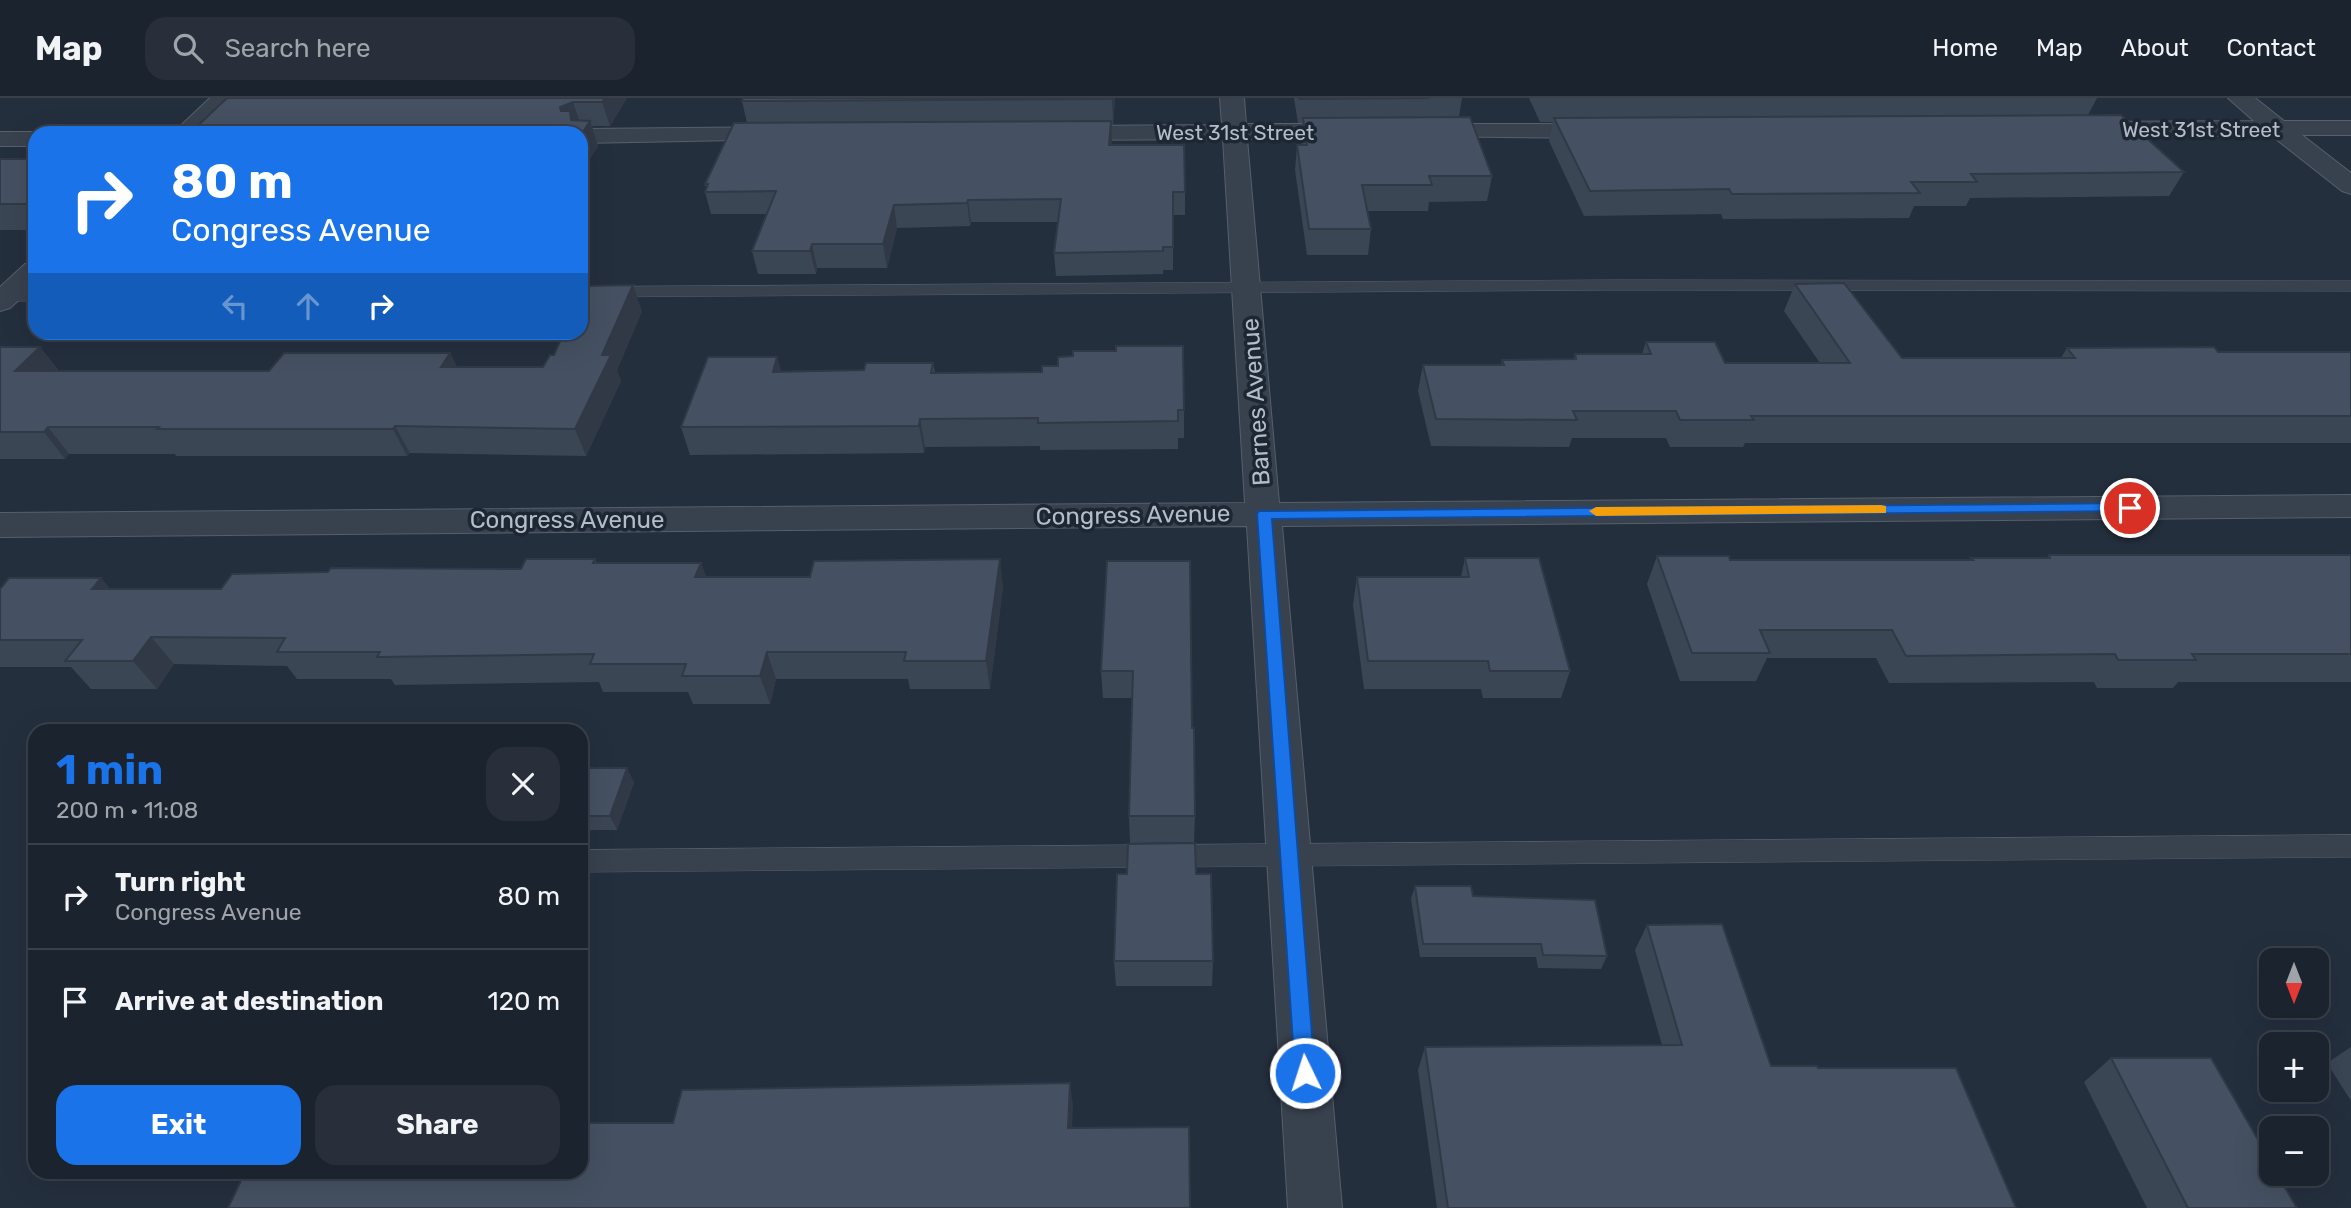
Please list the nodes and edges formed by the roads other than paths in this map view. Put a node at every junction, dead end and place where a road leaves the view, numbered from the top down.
1 (224, 98) edge
2 (2240, 98) edge
3 (1234, 115) edge
4 (193, 126) edge
5 (2351, 128) edge
6 (2066, 129) edge
7 (2279, 129) junction
8 (1372, 131) edge
9 (1400, 131) edge
10 (1622, 131) edge
11 (1042, 133) edge
12 (804, 134) edge
13 (588, 136) edge
14 (0, 139) edge
15 (28, 139) edge
16 (2351, 186) edge
17 (28, 276) edge
18 (2351, 286) edge
19 (1247, 289) junction
20 (588, 292) edge
21 (28, 296) edge
22 (2, 298) edge
23 (2351, 506) edge
24 (1265, 514) junction
25 (0, 525) edge
26 (2351, 846) edge
27 (1289, 856) junction
28 (588, 861) edge
29 (1315, 1208) edge

1 - 4 street
2 - 7 street
3 - 8 street, West 31st Street
3 - 11 street, West 31st Street
3 - 19 street, Barnes Avenue
5 - 7 street, West 31st Street
6 - 7 street, West 31st Street
7 - 16 street
9 - 10 street
12 - 13 street
14 - 15 street
17 - 22 street
18 - 19 lane
19 - 20 lane
19 - 24 street, Barnes Avenue
21 - 22 lane
23 - 24 street, Congress Avenue
24 - 25 street, Congress Avenue
24 - 27 street, Barnes Avenue
26 - 27 lane
27 - 28 lane
27 - 29 street, Barnes Avenue

